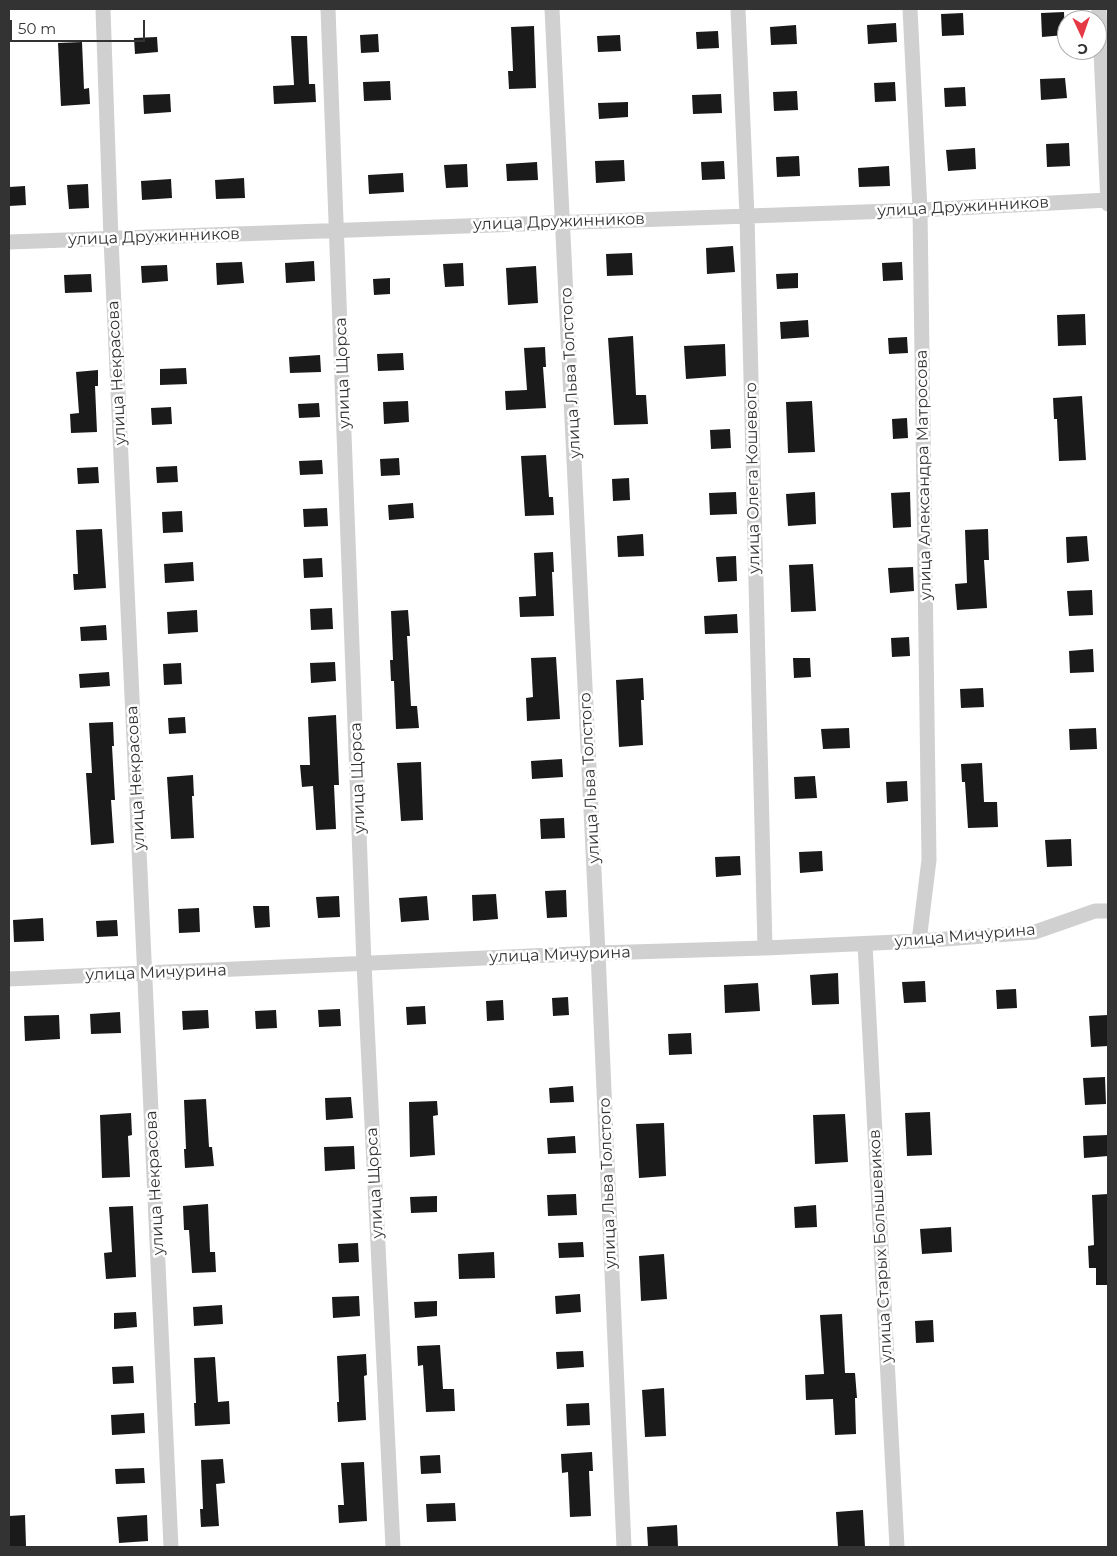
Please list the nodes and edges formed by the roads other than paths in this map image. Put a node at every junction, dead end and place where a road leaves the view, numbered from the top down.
1 (103, 9) edge
2 (328, 9) edge
3 (552, 9) edge
4 (738, 9) edge
5 (910, 9) edge
6 (1099, 9) edge
7 (1108, 202) edge
8 (920, 210) junction
9 (747, 216) junction
10 (564, 221) junction
11 (337, 230) junction
12 (111, 239) junction
13 (9, 242) edge
14 (1108, 911) edge
15 (919, 941) junction
16 (865, 944) junction
17 (765, 948) junction
18 (598, 953) junction
19 (364, 964) junction
20 (145, 974) junction
21 (9, 980) edge
22 (171, 1547) edge
23 (393, 1547) edge
24 (624, 1547) edge
25 (897, 1547) edge

1 - 12 street, улица Некрасова
2 - 11 street, улица Щорса
3 - 10 street, улица Льва Толстого
4 - 9 street, улица Олега Кошевого
5 - 8 street, улица Александра Матросова
6 - 7 street
7 - 8 street, улица Дружинников
8 - 9 street, улица Дружинников
8 - 15 street, улица Александра Матросова
9 - 10 street, улица Дружинников
9 - 17 street, улица Олега Кошевого
10 - 11 street, улица Дружинников
10 - 18 street, улица Льва Толстого
11 - 12 street, улица Дружинников
11 - 19 street, улица Щорса
12 - 13 street, улица Дружинников
12 - 20 street, улица Некрасова
14 - 15 street, улица Мичурина
15 - 16 street, улица Мичурина
16 - 17 street, улица Мичурина
16 - 25 street, улица Старых Большевиков
17 - 18 street, улица Мичурина
18 - 19 street, улица Мичурина
18 - 24 street, улица Льва Толстого
19 - 20 street, улица Мичурина
19 - 23 street, улица Щорса
20 - 21 street, улица Мичурина
20 - 22 street, улица Некрасова

